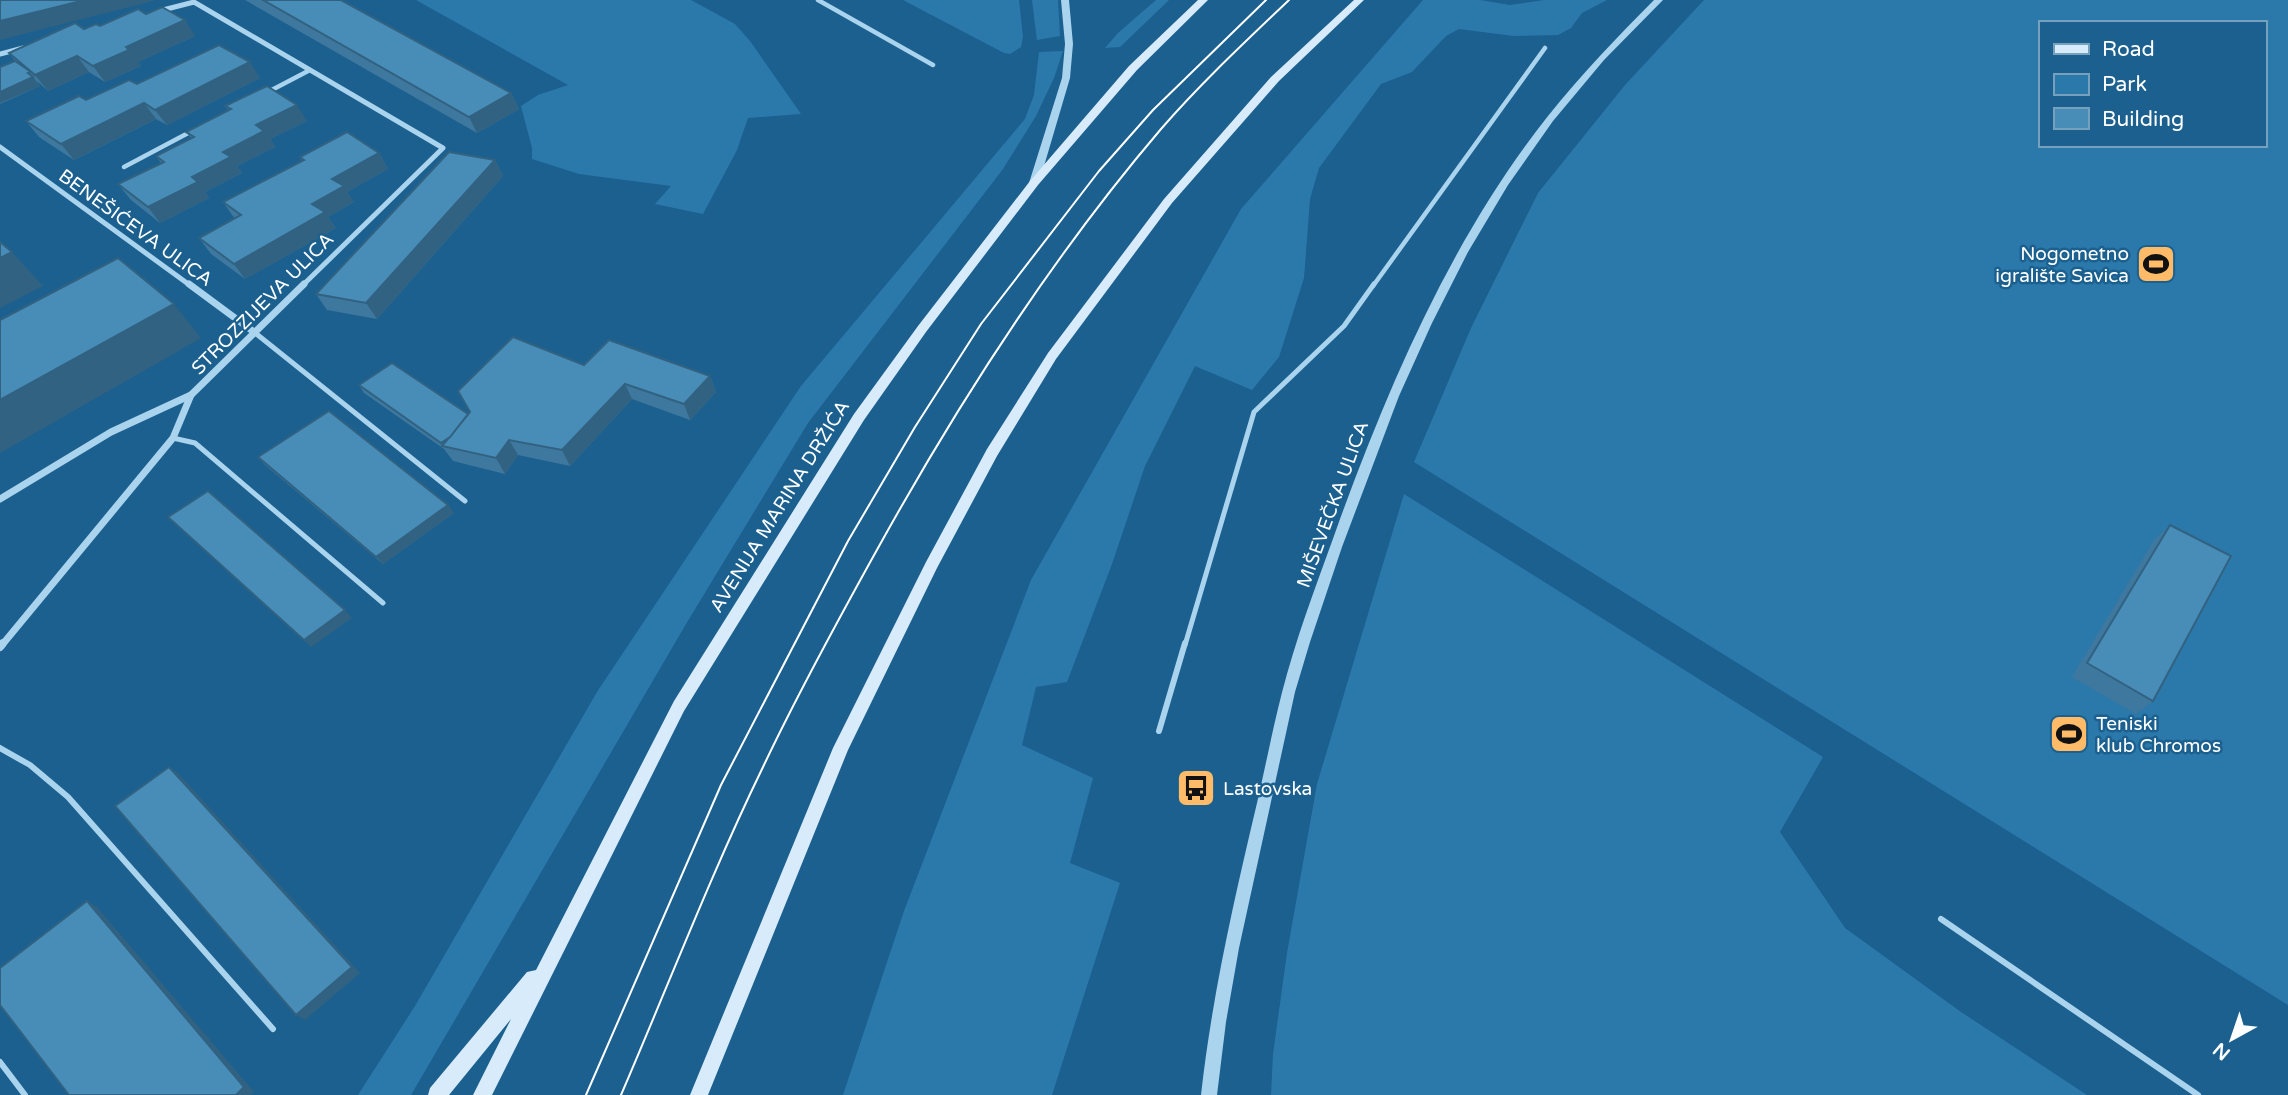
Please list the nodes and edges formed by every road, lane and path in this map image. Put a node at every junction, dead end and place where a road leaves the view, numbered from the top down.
1 (818, 0) edge
2 (1065, 0) edge
3 (1203, 0) edge
4 (1359, 0) edge
5 (1659, 0) edge
6 (155, 12) edge
7 (26, 47) edge
8 (1545, 48) dead end
9 (0, 54) edge
10 (933, 65) dead end
11 (310, 70) junction
12 (260, 96) edge
13 (198, 128) edge
14 (0, 147) edge
15 (124, 167) dead end
16 (1034, 183) junction
17 (254, 332) junction
18 (191, 395) junction
19 (173, 438) junction
20 (0, 499) edge
21 (465, 501) dead end
22 (383, 603) dead end
23 (0, 647) edge
24 (1159, 731) dead end
25 (0, 748) edge
26 (1941, 919) dead end
27 (550, 958) junction
28 (273, 1030) dead end
29 (0, 1062) edge
30 (24, 1095) edge
31 (437, 1095) edge
32 (482, 1095) edge
33 (699, 1095) edge
34 (1209, 1095) edge
35 (2198, 1095) edge

1 - 10 lane
2 - 16 street
3 - 16 main road, AVENIJA MARINA DRŽIĆA
4 - 33 main road
5 - 34 street, MIŠEVEČKA ULICA
6 - 11 street, STROZZIJEVA ULICA
7 - 9 street
8 - 24 lane
11 - 12 lane
11 - 17 street, STROZZIJEVA ULICA
13 - 15 lane
14 - 17 street, BENEŠIĆEVA ULICA
16 - 27 main road, AVENIJA MARINA DRŽIĆA
17 - 18 street, STROZZIJEVA ULICA
17 - 21 lane
18 - 19 street, STROZZIJEVA ULICA
18 - 20 street
19 - 22 lane
19 - 23 street, STROZZIJEVA ULICA
25 - 28 lane
26 - 35 lane
27 - 31 main road
27 - 32 main road, AVENIJA MARINA DRŽIĆA
29 - 30 lane

